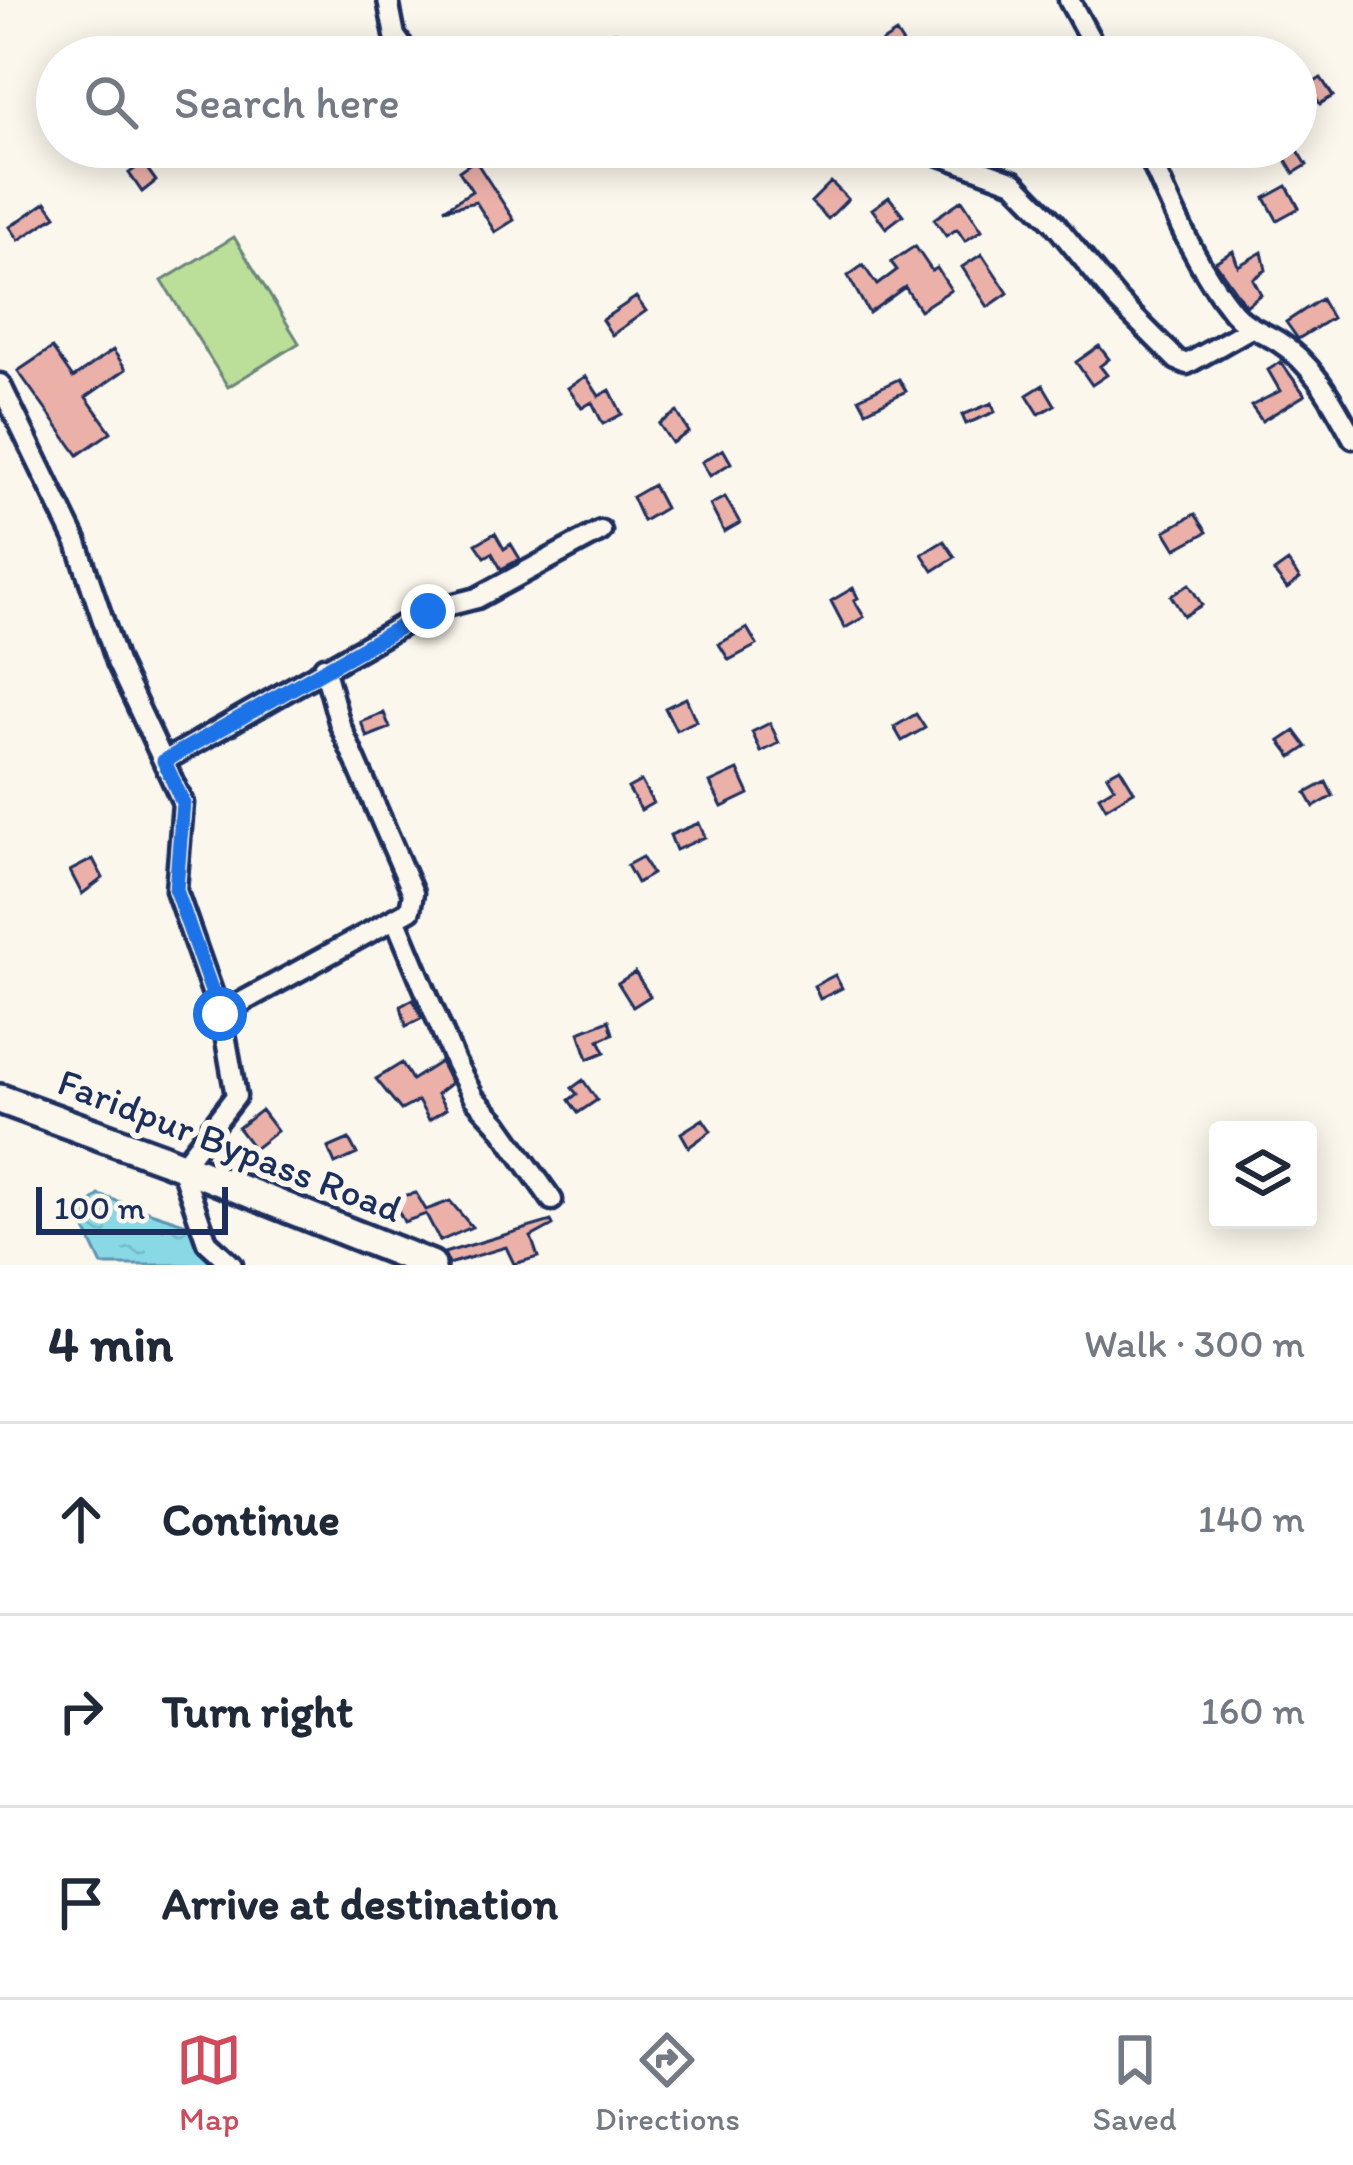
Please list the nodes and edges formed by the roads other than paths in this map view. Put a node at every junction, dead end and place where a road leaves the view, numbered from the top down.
1 (388, 0) edge
2 (1070, 0) edge
3 (395, 36) edge
4 (1089, 36) edge
5 (976, 168) edge
6 (1154, 168) edge
7 (1250, 329) junction
8 (0, 384) edge
9 (1353, 438) edge
10 (601, 531) dead end
11 (324, 667) junction
12 (164, 761) junction
13 (395, 918) junction
14 (220, 1014) junction
15 (0, 1099) edge
16 (182, 1167) junction
17 (552, 1200) dead end
18 (232, 1265) edge
19 (431, 1265) edge

1 - 3 street
2 - 4 street
5 - 7 street
6 - 7 street
7 - 9 street
8 - 12 street
10 - 11 street
11 - 12 street
11 - 13 street
12 - 14 street
13 - 14 street
13 - 17 street
14 - 16 street
15 - 16 highway, Faridpur Bypass Road
16 - 18 street
16 - 19 highway, Faridpur Bypass Road

